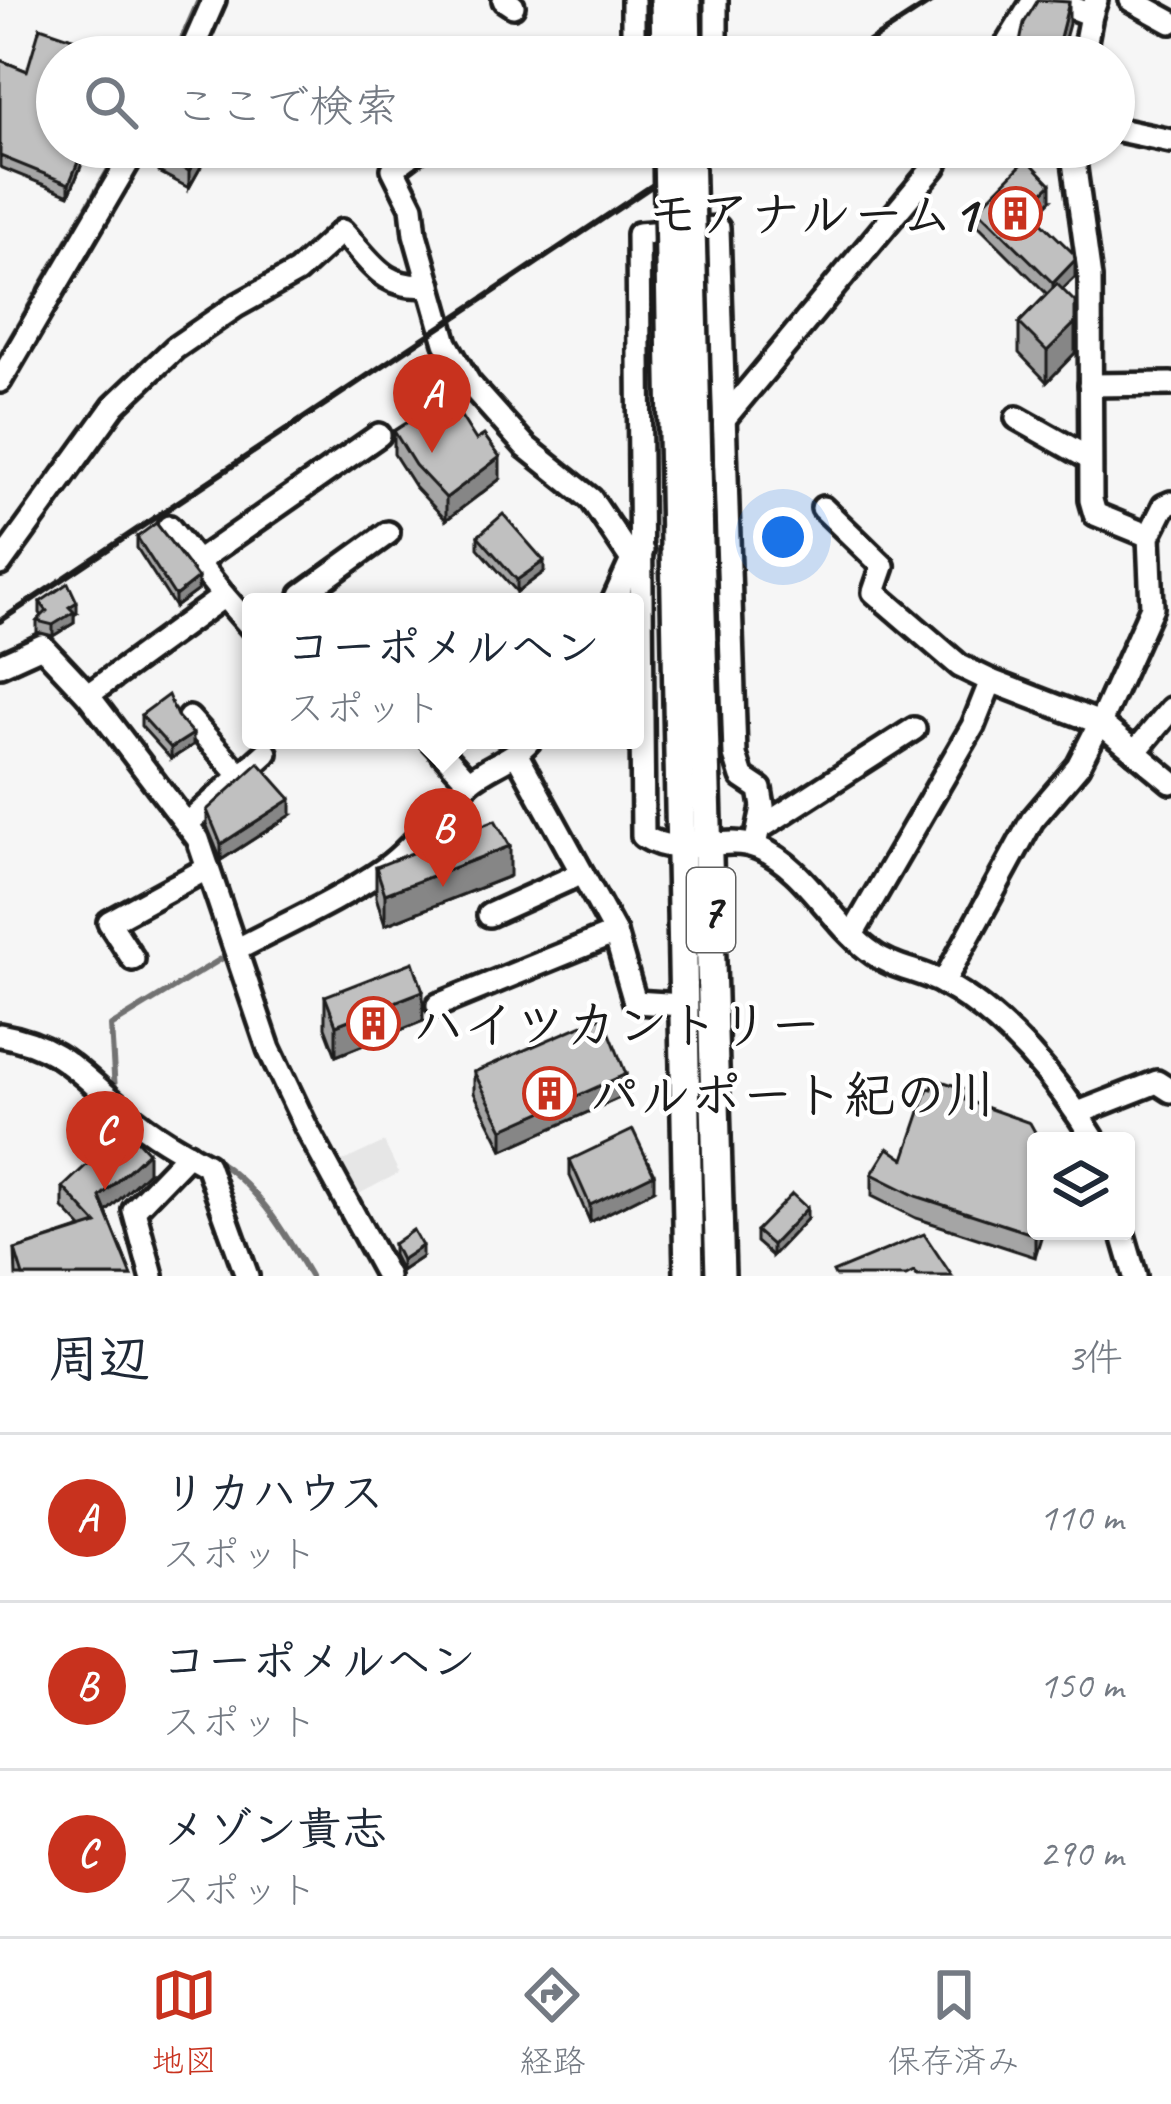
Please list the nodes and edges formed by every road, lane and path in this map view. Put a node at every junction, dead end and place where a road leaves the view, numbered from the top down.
1 (633, 0) edge
2 (665, 0) edge
3 (686, 0) edge
4 (716, 0) edge
5 (1034, 0) edge
6 (1054, 0) edge
7 (1131, 0) edge
8 (205, 2) edge
9 (1093, 8) edge
10 (1171, 22) edge
11 (195, 36) edge
12 (633, 36) edge
13 (666, 36) edge
14 (687, 36) edge
15 (716, 36) edge
16 (1012, 36) edge
17 (1135, 133) edge
18 (1171, 141) edge
19 (125, 168) edge
20 (395, 168) edge
21 (669, 168) edge
22 (689, 168) edge
23 (931, 168) edge
24 (1075, 168) edge
25 (430, 285) junction
26 (1, 377) edge
27 (1171, 384) edge
28 (1090, 385) junction
29 (1017, 418) dead end
30 (724, 419) junction
31 (379, 436) dead end
32 (1090, 459) junction
33 (1171, 502) edge
34 (823, 508) dead end
35 (169, 526) dead end
36 (388, 533) dead end
37 (1149, 536) junction
38 (687, 544) junction
39 (638, 555) junction
40 (197, 562) junction
41 (0, 564) edge
42 (310, 593) edge
43 (618, 593) edge
44 (638, 593) edge
45 (224, 596) junction
46 (242, 617) edge
47 (0, 664) edge
48 (992, 681) junction
49 (88, 695) junction
50 (1171, 709) edge
51 (189, 718) dead end
52 (1100, 723) junction
53 (914, 729) dead end
54 (439, 749) edge
55 (521, 749) edge
56 (523, 749) edge
57 (641, 749) edge
58 (1135, 752) junction
59 (266, 753) dead end
60 (241, 776) junction
61 (469, 782) junction
62 (1171, 782) edge
63 (187, 824) junction
64 (757, 837) junction
65 (710, 847) junction
66 (678, 849) junction
67 (208, 868) junction
68 (582, 873) junction
69 (490, 915) dead end
70 (615, 933) junction
71 (852, 935) junction
72 (236, 950) junction
73 (133, 959) dead end
74 (943, 983) junction
75 (438, 1005) dead end
76 (682, 1005) junction
77 (0, 1035) edge
78 (1171, 1090) edge
79 (1078, 1113) junction
80 (1090, 1132) edge
81 (188, 1154) junction
82 (1125, 1240) edge
83 (152, 1276) edge
84 (247, 1276) edge
85 (387, 1276) edge
86 (688, 1276) edge
87 (720, 1276) edge
88 (1135, 1276) edge

1 - 12 street
2 - 13 main road
3 - 14 main road
4 - 15 street
5 - 16 street
6 - 9 street
7 - 10 street
8 - 11 street
17 - 18 street
19 - 26 street
20 - 25 street
21 - 38 main road, 7, bridge
22 - 38 main road, 7, bridge
23 - 30 street
24 - 28 street
25 - 39 street
25 - 41 street
27 - 28 street
28 - 32 street
29 - 32 street
30 - 39 street
30 - 64 street
31 - 40 street
32 - 37 street
33 - 37 street
34 - 48 street
35 - 40 street
36 - 42 street
37 - 52 street
38 - 65 main road, 7
38 - 66 main road, 7
39 - 43 street
39 - 44 street
40 - 45 street
45 - 46 street
45 - 49 street
47 - 49 street
48 - 52 street
48 - 71 street
49 - 63 street
50 - 58 street
51 - 60 street
52 - 58 street
52 - 74 street
53 - 64 street
54 - 61 street
55 - 61 street
56 - 68 street
57 - 66 street
58 - 62 street
59 - 60 street
60 - 63 street
61 - 72 street
63 - 67 street
64 - 65 street
64 - 71 street
65 - 66 street
65 - 87 main road, 7
66 - 76 main road, 7
67 - 72 street
67 - 73 street
68 - 69 street
68 - 70 street
70 - 75 street
70 - 76 street
71 - 74 street
72 - 85 street
74 - 79 street
76 - 86 main road, 7
77 - 81 street
78 - 79 street
79 - 80 street
81 - 83 street
81 - 84 street
82 - 88 street

